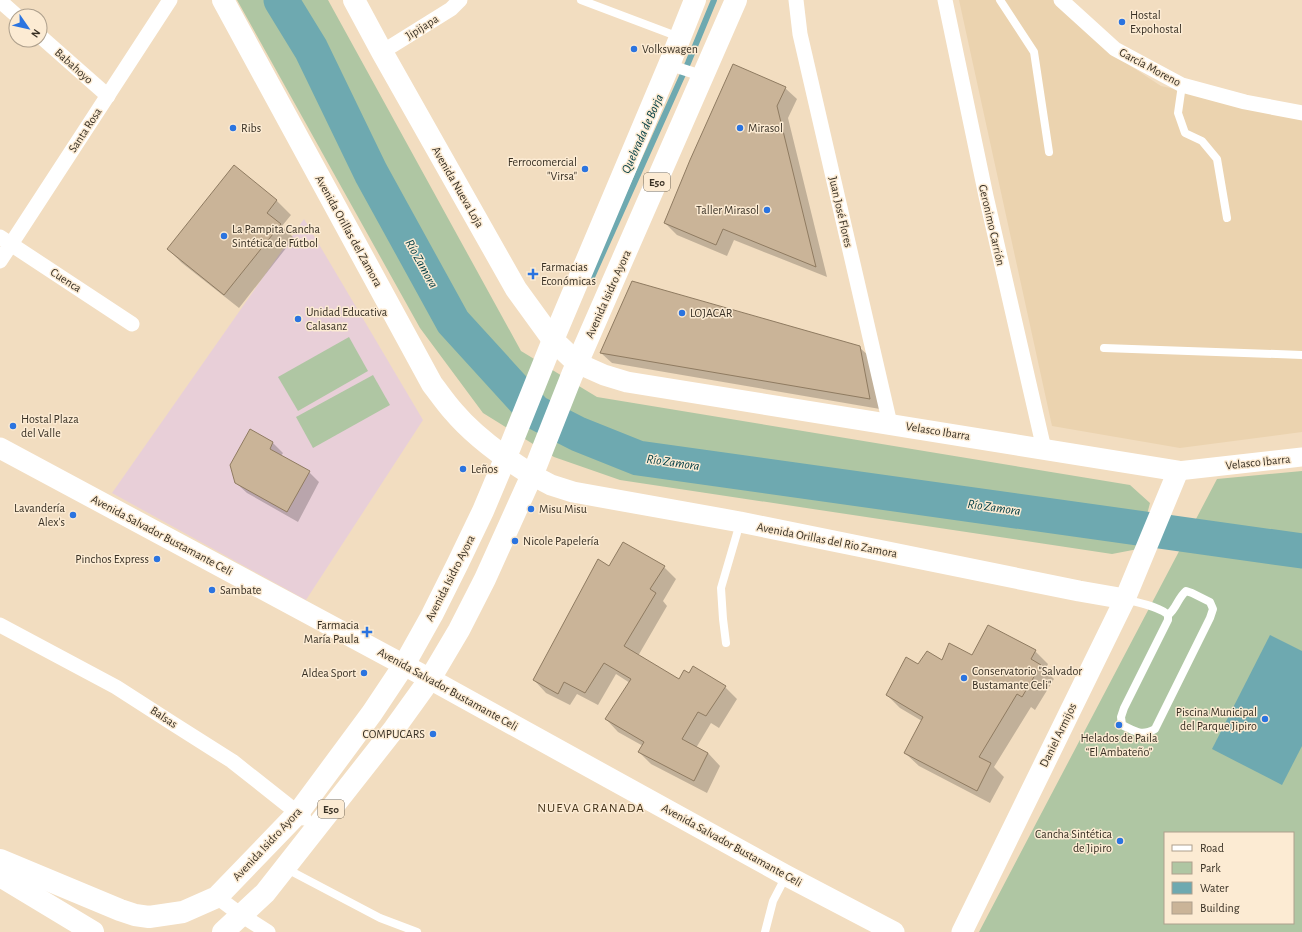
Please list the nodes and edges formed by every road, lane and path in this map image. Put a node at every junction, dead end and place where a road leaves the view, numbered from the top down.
1 (170, 0) edge
2 (223, 0) edge
3 (354, 0) edge
4 (460, 0) edge
5 (581, 0) edge
6 (695, 0) edge
7 (736, 0) edge
8 (796, 0) edge
9 (945, 0) edge
10 (1000, 0) edge
11 (1061, 0) edge
12 (0, 1) edge
13 (8, 8) edge
14 (680, 38) junction
15 (48, 43) edge
16 (382, 52) junction
17 (669, 65) junction
18 (703, 76) junction
19 (1182, 85) junction
20 (108, 96) junction
21 (1302, 113) edge
22 (1049, 152) dead end
23 (1227, 218) dead end
24 (5, 240) edge
25 (0, 261) edge
26 (132, 324) dead end
27 (553, 340) junction
28 (1104, 348) dead end
29 (1302, 355) edge
30 (575, 369) junction
31 (890, 424) junction
32 (0, 448) edge
33 (1044, 449) junction
34 (508, 452) junction
35 (1302, 457) edge
36 (534, 470) junction
37 (1178, 471) junction
38 (740, 522) junction
39 (1125, 599) junction
40 (1168, 615) junction
41 (0, 625) edge
42 (726, 643) dead end
43 (404, 665) junction
44 (430, 679) junction
45 (298, 813) junction
46 (316, 829) junction
47 (284, 868) junction
48 (3, 873) edge
49 (787, 876) junction
50 (217, 897) junction
51 (241, 915) junction
52 (93, 932) edge
53 (223, 932) edge
54 (268, 932) edge
55 (417, 932) edge
56 (765, 932) edge
57 (894, 932) edge
58 (962, 932) edge

1 - 20 street, Santa Rosa
2 - 34 main road, Avenida Orillas del Zamora
3 - 16 main road, Avenida Nueva Loja
4 - 16 street, Jipijapa
5 - 14 lane
6 - 14 main road, Avenida Isidro Ayora / E50
7 - 18 main road, Avenida Isidro Ayora / E50
8 - 31 street, Juan José Flores
9 - 33 street, Geronimo Carrión
10 - 22 lane
11 - 19 street, García Moreno
12 - 13 street
14 - 17 main road, Avenida Isidro Ayora / E50
15 - 20 street, Babahoyo
16 - 27 main road, Avenida Nueva Loja
17 - 18 street
17 - 27 main road, Avenida Isidro Ayora / E50
18 - 30 main road, Avenida Isidro Ayora / E50
19 - 21 street, García Moreno
19 - 23 lane
20 - 24 street, Santa Rosa
24 - 25 street, Santa Rosa
24 - 26 street, Cuenca
27 - 30 main road, Avenida Nueva Loja
27 - 34 main road, Avenida Isidro Ayora / E50
28 - 29 lane
30 - 31 main road, Velasco Ibarra
30 - 36 main road, Avenida Isidro Ayora / E50
31 - 33 main road, Velasco Ibarra
32 - 43 main road, Avenida Salvador Bustamante Celi
33 - 37 main road, Velasco Ibarra
34 - 36 main road, Avenida Orillas del Zamora
34 - 43 main road, Avenida Isidro Ayora / E50
35 - 37 street, Velasco Ibarra
36 - 38 main road, Avenida Orillas del Rio Zamora
36 - 44 main road, Avenida Isidro Ayora / E50
37 - 39 main road, Daniel Armijos
38 - 39 main road, Avenida Orillas del Rio Zamora
38 - 42 lane
39 - 40 lane
39 - 58 main road, Daniel Armijos
40 - 40 lane
41 - 45 street, Balsas
43 - 44 main road, Avenida Salvador Bustamante Celi
43 - 45 main road, Avenida Isidro Ayora / E50
44 - 46 main road, Avenida Isidro Ayora / E50
44 - 49 main road, Avenida Salvador Bustamante Celi
45 - 46 street, Balsas
45 - 50 main road, Avenida Isidro Ayora / E50
46 - 47 main road, Avenida Isidro Ayora / E50
47 - 51 main road, Avenida Isidro Ayora / E50
47 - 55 lane
48 - 50 main road, Avenida Isidro Ayora / E50
48 - 52 main road, Avenida Isidro Ayora / E50
49 - 56 lane
49 - 57 main road, Avenida Salvador Bustamante Celi
50 - 51 street
51 - 53 main road, Avenida Isidro Ayora / E50
51 - 54 street

